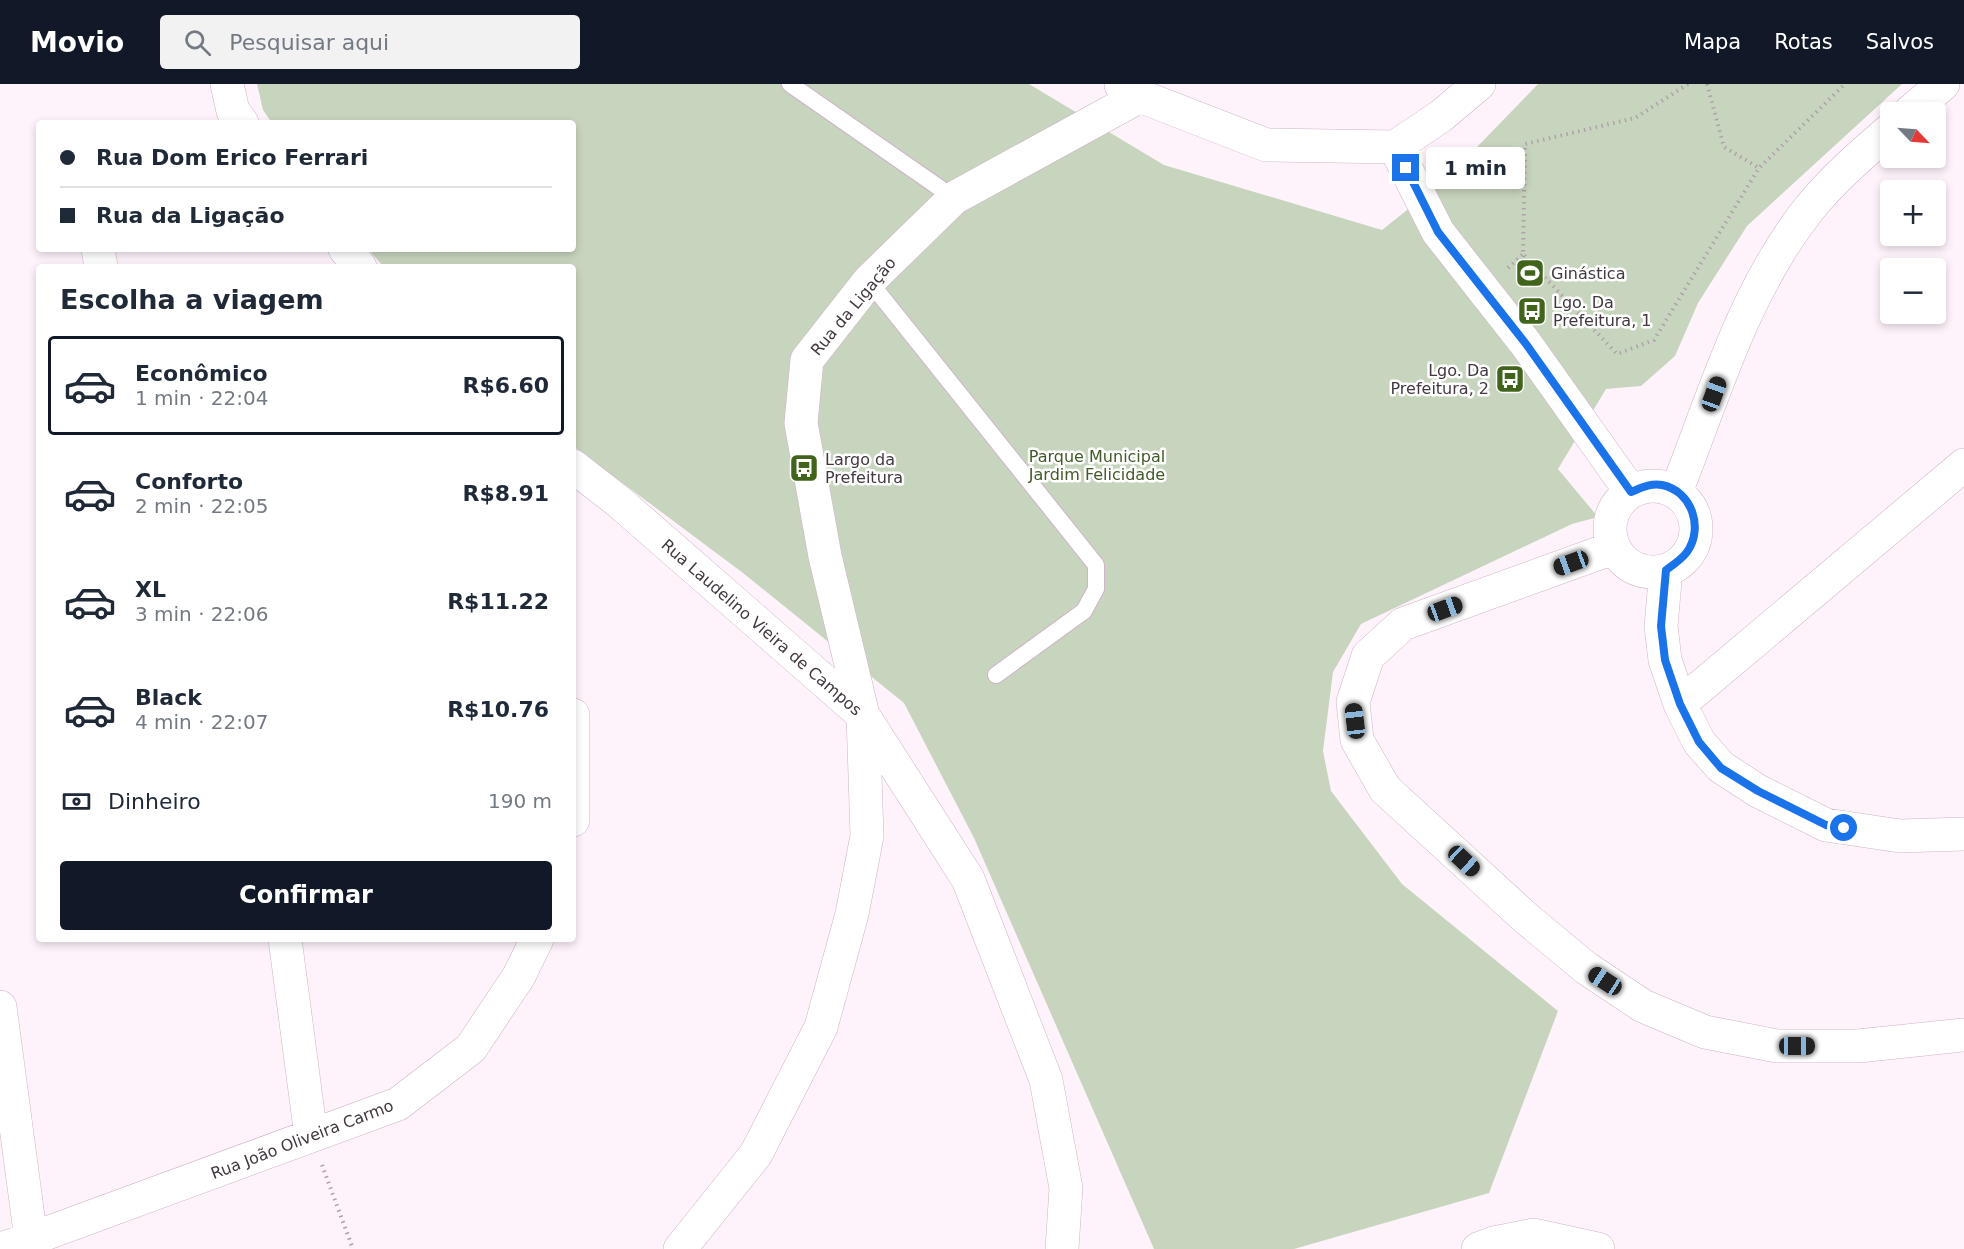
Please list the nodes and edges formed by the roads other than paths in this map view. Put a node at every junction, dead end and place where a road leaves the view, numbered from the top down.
1 (790, 84) edge
2 (1479, 84) edge
3 (1943, 84) edge
4 (1130, 90) edge
5 (1922, 102) edge
6 (1880, 139) edge
7 (1395, 147) junction
8 (954, 198) junction
9 (348, 252) edge
10 (358, 264) edge
11 (869, 281) junction
12 (1964, 465) edge
13 (576, 468) edge
14 (1631, 492) junction
15 (1676, 492) junction
16 (1613, 548) junction
17 (1666, 570) junction
18 (996, 675) dead end
19 (1680, 704) junction
20 (863, 715) junction
21 (1964, 834) edge
22 (285, 942) edge
23 (536, 942) edge
24 (0, 1007) edge
25 (1964, 1035) edge
26 (311, 1136) junction
27 (31, 1239) junction
28 (0, 1249) edge
29 (680, 1249) edge
30 (1062, 1249) edge
31 (1478, 1249) edge
32 (1598, 1249) edge

1 - 8 lane
2 - 7 street
3 - 5 street
4 - 7 street
4 - 8 street, Rua da Ligação
6 - 15 street
7 - 14 street
8 - 11 street, Rua da Ligação
9 - 10 street
11 - 18 lane
11 - 20 street, Rua da Ligação
12 - 19 street
13 - 20 street, Rua Laudelino Vieira de Campos
14 - 15 street
14 - 16 street
15 - 17 street
16 - 17 street
16 - 25 street
17 - 19 street
19 - 21 street
20 - 29 street
20 - 30 street, Rua Laudelino Vieira de Campos
22 - 26 street
23 - 26 street, Rua João Oliveira Carmo
24 - 27 street
26 - 27 street, Rua João Oliveira Carmo
27 - 28 street, Rua João Oliveira Carmo
31 - 32 street

